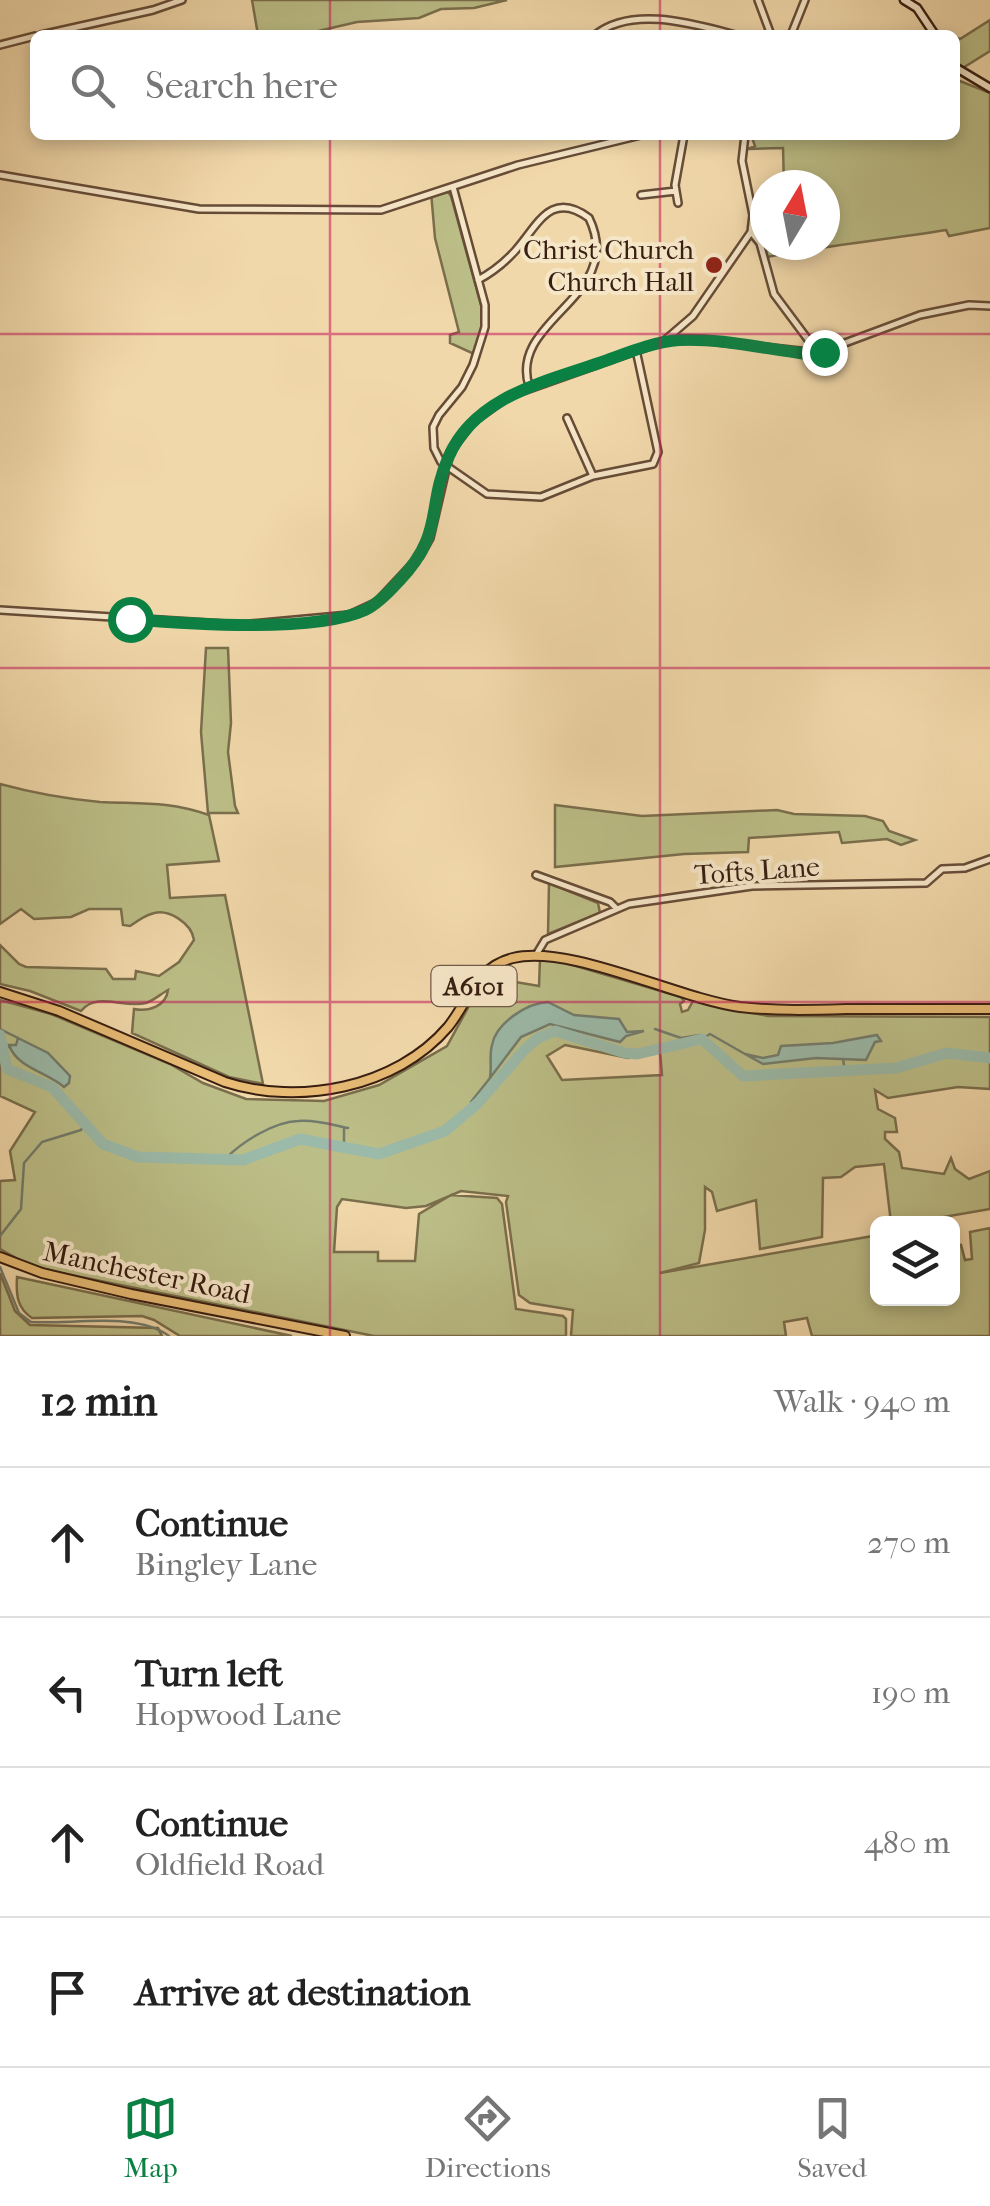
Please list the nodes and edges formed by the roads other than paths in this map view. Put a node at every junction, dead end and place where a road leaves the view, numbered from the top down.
1 (182, 0) edge
2 (758, 0) edge
3 (805, 0) edge
4 (904, 0) edge
5 (917, 3) edge
6 (62, 30) edge
7 (602, 30) edge
8 (697, 30) edge
9 (769, 30) edge
10 (793, 30) edge
11 (932, 30) edge
12 (30, 38) edge
13 (0, 44) edge
14 (960, 70) edge
15 (990, 88) edge
16 (619, 140) edge
17 (683, 140) edge
18 (744, 140) edge
19 (0, 175) edge
20 (453, 187) junction
21 (676, 191) junction
22 (641, 196) dead end
23 (750, 200) edge
24 (678, 203) dead end
25 (750, 232) edge
26 (764, 260) edge
27 (478, 280) junction
28 (990, 306) edge
29 (664, 341) junction
30 (636, 350) junction
31 (818, 353) junction
32 (529, 387) junction
33 (567, 418) dead end
34 (445, 465) junction
35 (593, 476) junction
36 (0, 610) edge
37 (990, 859) edge
38 (536, 875) dead end
39 (616, 908) junction
40 (536, 955) junction
41 (0, 992) edge
42 (990, 1009) edge
43 (0, 1257) edge
44 (345, 1336) edge

1 - 6 street
2 - 9 street
3 - 10 street
4 - 5 main road
5 - 11 main road
7 - 8 street
12 - 13 street
14 - 15 main road
16 - 20 street
17 - 21 street
18 - 23 street
19 - 20 street
20 - 27 street
21 - 22 street
21 - 24 street
25 - 29 street
26 - 31 street
27 - 32 street
27 - 34 street
28 - 31 street
29 - 30 street
29 - 31 street
30 - 32 street
30 - 35 street
32 - 34 street
33 - 35 street
34 - 35 street
34 - 36 street
37 - 39 street, Tofts Lane
38 - 39 street
39 - 40 street, Tofts Lane
40 - 41 main road, A6101
40 - 42 main road, A6101
43 - 44 main road, Manchester Road

